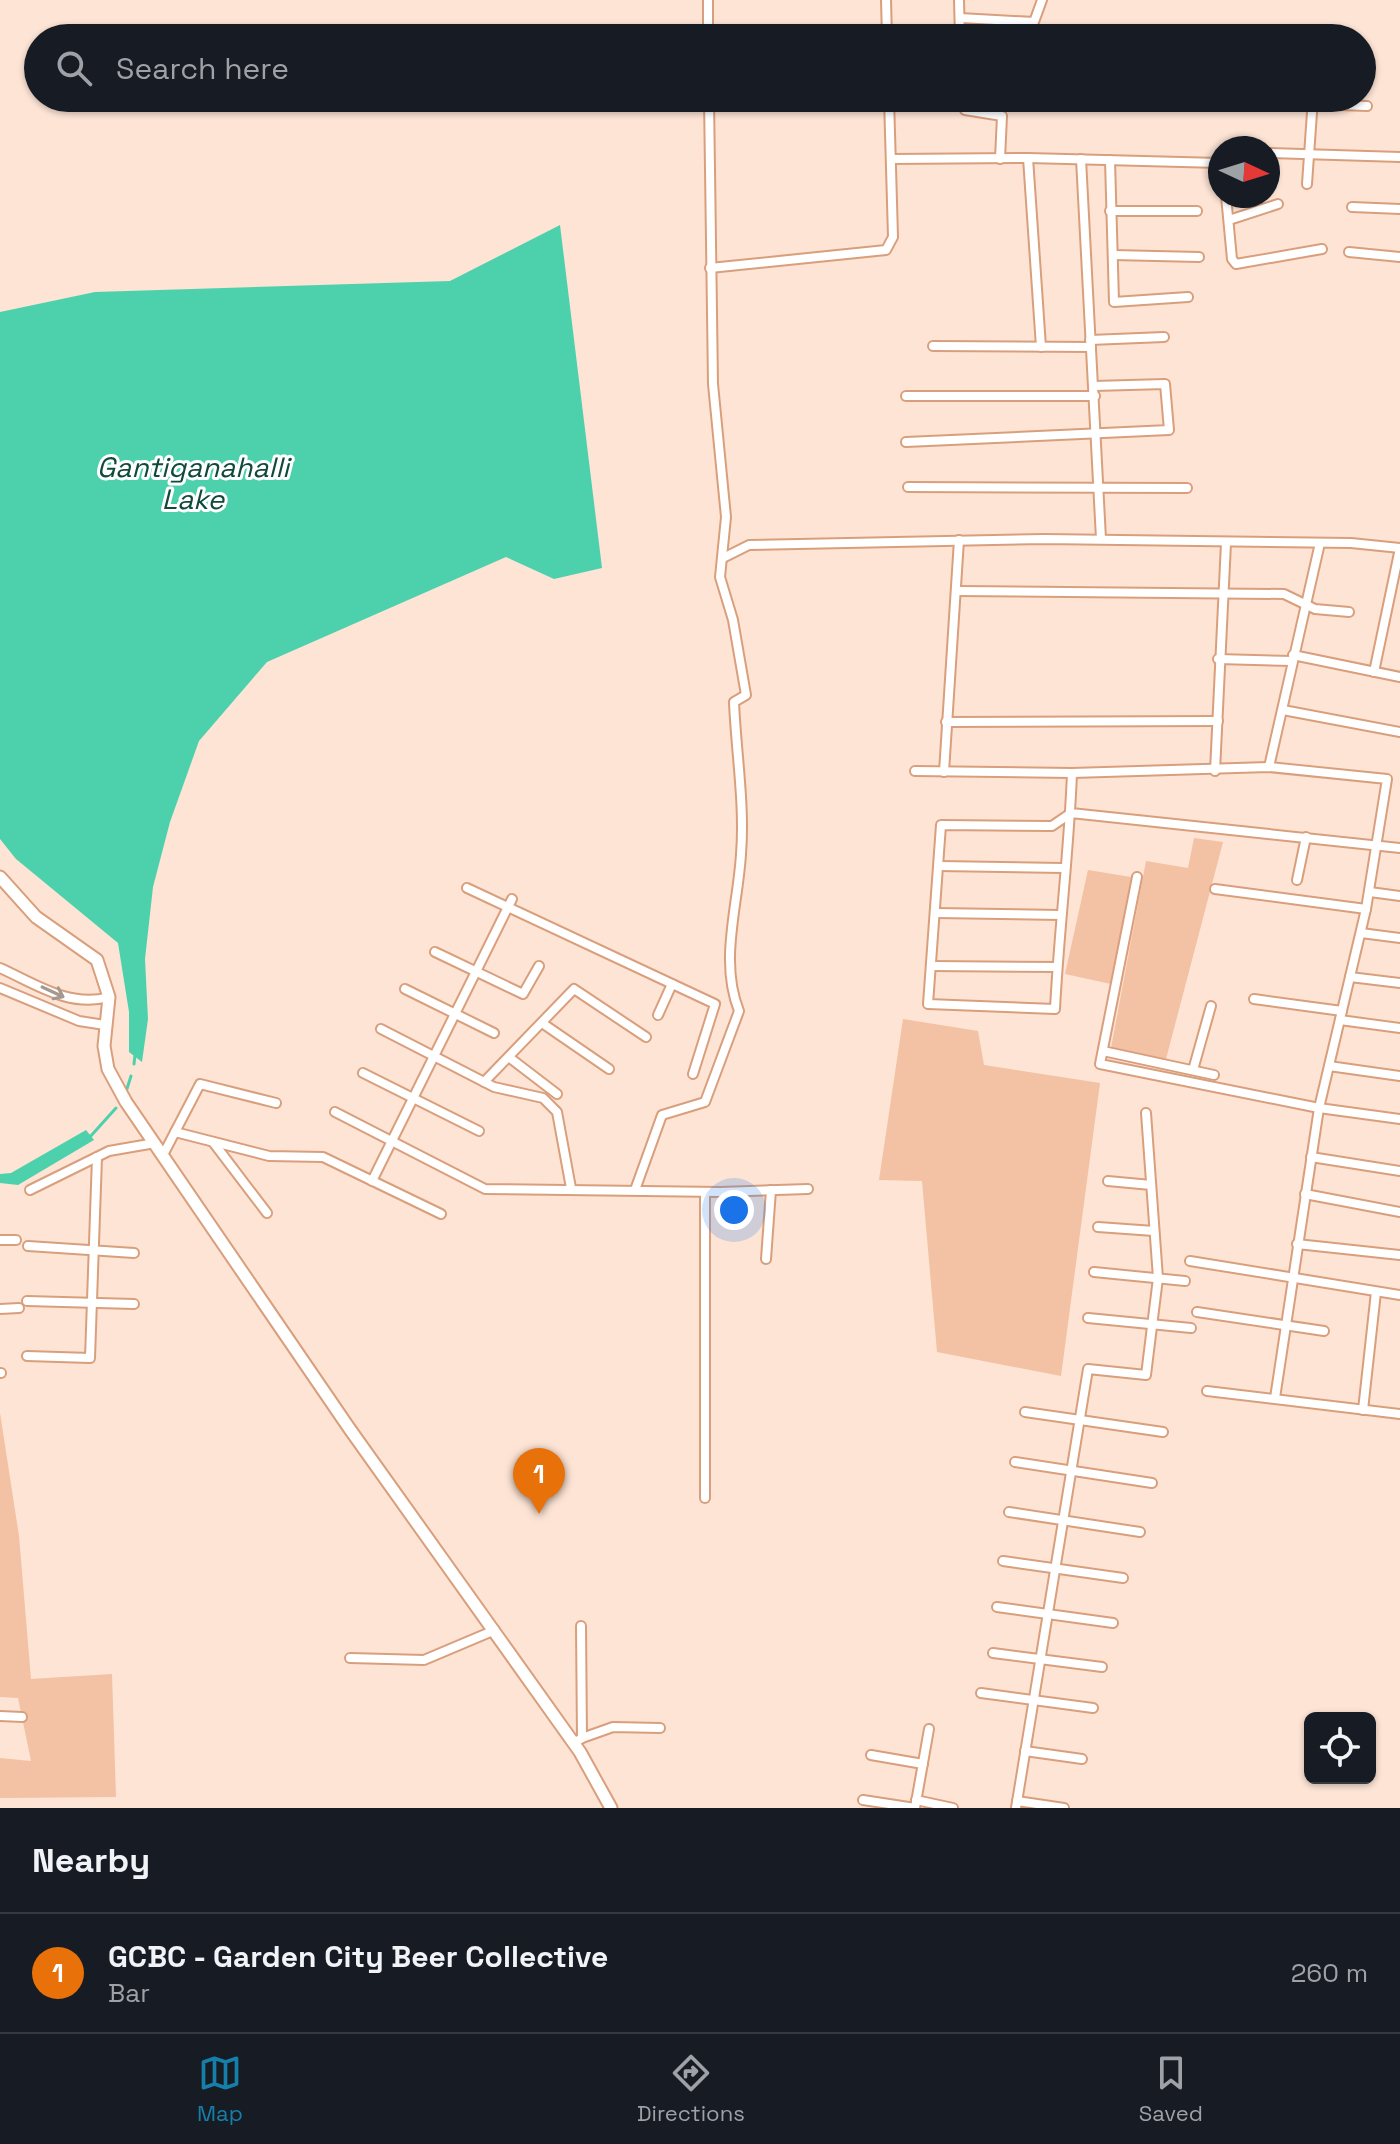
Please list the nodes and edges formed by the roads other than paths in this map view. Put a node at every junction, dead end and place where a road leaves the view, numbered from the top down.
1 (708, 0) edge
2 (886, 0) edge
3 (959, 0) edge
4 (1042, 0) edge
5 (960, 18) junction
6 (708, 24) edge
7 (887, 24) edge
8 (960, 24) edge
9 (709, 112) edge
10 (889, 112) edge
11 (996, 112) edge
12 (1311, 112) edge
13 (1308, 152) junction
14 (1280, 153) edge
15 (1400, 157) edge
16 (1028, 158) junction
17 (891, 159) junction
18 (1000, 159) junction
19 (1081, 159) junction
20 (1110, 160) junction
21 (1208, 163) edge
22 (1307, 184) dead end
23 (1352, 207) dead end
24 (1228, 208) edge
25 (1266, 208) edge
26 (1400, 209) edge
27 (1110, 211) junction
28 (1197, 211) dead end
29 (1229, 220) junction
30 (1322, 249) dead end
31 (1349, 252) dead end
32 (1113, 255) junction
33 (1199, 257) dead end
34 (1400, 257) edge
35 (710, 268) junction
36 (1188, 297) dead end
37 (1164, 337) dead end
38 (1090, 343) junction
39 (933, 346) dead end
40 (1041, 347) junction
41 (1094, 391) junction
42 (906, 396) dead end
43 (1098, 435) junction
44 (906, 442) dead end
45 (908, 487) dead end
46 (1100, 488) junction
47 (1187, 488) dead end
48 (1101, 539) junction
49 (959, 540) junction
50 (1226, 543) junction
51 (1320, 543) junction
52 (1400, 548) edge
53 (725, 557) junction
54 (956, 591) junction
55 (1225, 593) junction
56 (1307, 605) junction
57 (1349, 612) dead end
58 (1293, 658) junction
59 (1218, 659) junction
60 (1374, 672) junction
61 (1400, 677) edge
62 (1283, 710) junction
63 (1218, 721) junction
64 (946, 722) junction
65 (1400, 732) edge
66 (1269, 767) junction
67 (915, 771) dead end
68 (1215, 771) junction
69 (944, 772) junction
70 (1072, 773) junction
71 (1071, 813) junction
72 (1306, 837) junction
73 (1379, 846) junction
74 (1400, 848) edge
75 (939, 866) junction
76 (1063, 868) junction
77 (0, 877) edge
78 (1137, 877) dead end
79 (1297, 880) dead end
80 (467, 888) dead end
81 (1215, 889) dead end
82 (1370, 892) junction
83 (1400, 896) edge
84 (510, 903) junction
85 (1366, 909) junction
86 (936, 913) junction
87 (1060, 915) junction
88 (1361, 933) junction
89 (1400, 938) edge
90 (435, 952) dead end
91 (539, 966) dead end
92 (931, 966) junction
93 (1057, 967) junction
94 (0, 968) edge
95 (476, 971) junction
96 (1350, 977) junction
97 (1400, 983) edge
98 (672, 984) junction
99 (0, 988) edge
100 (405, 989) dead end
101 (109, 997) junction
102 (1254, 999) dead end
103 (1211, 1006) dead end
104 (455, 1013) junction
105 (658, 1015) dead end
106 (1341, 1015) junction
107 (542, 1023) junction
108 (105, 1025) junction
109 (1400, 1028) edge
110 (381, 1029) dead end
111 (494, 1033) dead end
112 (646, 1037) dead end
113 (1103, 1051) junction
114 (433, 1057) junction
115 (510, 1058) junction
116 (1329, 1066) junction
117 (609, 1069) dead end
118 (1193, 1070) junction
119 (363, 1073) dead end
120 (693, 1074) dead end
121 (1214, 1075) dead end
122 (1400, 1076) edge
123 (484, 1082) junction
124 (557, 1094) dead end
125 (413, 1098) junction
126 (276, 1103) dead end
127 (1319, 1108) junction
128 (335, 1112) dead end
129 (1146, 1113) dead end
130 (1400, 1119) edge
131 (479, 1131) dead end
132 (175, 1132) junction
133 (213, 1141) junction
134 (392, 1141) junction
135 (155, 1143) junction
136 (163, 1155) junction
137 (97, 1157) junction
138 (1311, 1157) junction
139 (1400, 1171) edge
140 (372, 1181) junction
141 (1108, 1181) dead end
142 (1151, 1185) junction
143 (571, 1188) junction
144 (808, 1189) dead end
145 (30, 1190) dead end
146 (635, 1190) junction
147 (771, 1190) junction
148 (705, 1192) junction
149 (1305, 1194) junction
150 (1400, 1212) edge
151 (267, 1213) dead end
152 (441, 1214) dead end
153 (1098, 1227) dead end
154 (1154, 1231) junction
155 (0, 1240) edge
156 (16, 1240) dead end
157 (1297, 1244) junction
158 (28, 1246) dead end
159 (94, 1250) junction
160 (134, 1253) dead end
161 (1400, 1255) edge
162 (766, 1259) dead end
163 (1190, 1261) dead end
164 (1094, 1272) dead end
165 (1292, 1275) junction
166 (1158, 1278) junction
167 (1185, 1281) dead end
168 (1376, 1292) junction
169 (1400, 1295) edge
170 (27, 1301) dead end
171 (92, 1303) junction
172 (134, 1304) dead end
173 (19, 1308) dead end
174 (0, 1309) edge
175 (1197, 1312) dead end
176 (1088, 1318) dead end
177 (1152, 1324) junction
178 (1285, 1325) junction
179 (1191, 1328) dead end
180 (1324, 1331) dead end
181 (27, 1356) dead end
182 (1207, 1391) dead end
183 (1275, 1398) junction
184 (1363, 1410) junction
185 (1025, 1412) dead end
186 (1400, 1414) edge
187 (1079, 1420) junction
188 (1163, 1432) dead end
189 (1015, 1462) dead end
190 (1071, 1470) junction
191 (1152, 1483) dead end
192 (705, 1498) dead end
193 (1009, 1512) dead end
194 (1063, 1520) junction
195 (1140, 1532) dead end
196 (1003, 1561) dead end
197 (1055, 1568) junction
198 (1123, 1578) dead end
199 (997, 1607) dead end
200 (1048, 1614) junction
201 (1113, 1623) dead end
202 (581, 1626) dead end
203 (495, 1630) junction
204 (993, 1653) dead end
205 (350, 1658) dead end
206 (1040, 1659) junction
207 (1102, 1667) dead end
208 (981, 1693) dead end
209 (1034, 1700) junction
210 (1093, 1708) dead end
211 (0, 1716) edge
212 (22, 1717) dead end
213 (660, 1728) dead end
214 (929, 1729) dead end
215 (578, 1740) junction
216 (1025, 1751) junction
217 (871, 1755) dead end
218 (1082, 1759) dead end
219 (923, 1764) junction
220 (863, 1800) dead end
221 (915, 1805) edge
222 (1017, 1805) edge
223 (611, 1808) edge
224 (953, 1808) edge
225 (1064, 1808) edge

1 - 6 street
2 - 7 street
3 - 5 street
4 - 5 street
5 - 8 street
9 - 35 street
10 - 17 street
11 - 18 street
12 - 13 street
13 - 14 street
13 - 15 street
13 - 22 street
16 - 18 street
16 - 19 street
16 - 40 street
17 - 18 street
17 - 35 street
19 - 20 street
19 - 38 street
20 - 21 street
20 - 27 street
23 - 26 street
24 - 29 street
25 - 29 street
27 - 28 street
27 - 32 street
29 - 30 street
31 - 34 street
32 - 33 street
32 - 36 street
35 - 53 street
37 - 38 street
38 - 40 street
38 - 41 street
39 - 40 street
41 - 42 street
41 - 43 street
41 - 43 street
43 - 44 street
43 - 46 street
45 - 46 street
46 - 47 street
46 - 48 street
48 - 49 street
48 - 50 street
49 - 53 street
49 - 54 street
50 - 51 street
50 - 55 street
51 - 52 street
51 - 56 street
52 - 60 street
53 - 146 street
54 - 55 street
54 - 64 street
55 - 56 street
55 - 59 street
56 - 57 street
56 - 58 street
58 - 59 street
58 - 60 street
58 - 62 street
59 - 63 street
60 - 61 street
62 - 65 street
62 - 66 street
63 - 64 street
63 - 68 street
64 - 69 street
66 - 68 street
66 - 73 street
67 - 69 street
68 - 70 street
69 - 70 street
70 - 71 street
71 - 72 street
71 - 75 street
71 - 76 street
72 - 73 street
72 - 79 street
73 - 74 street
73 - 82 street
75 - 76 street
75 - 86 street
76 - 87 street
77 - 101 street
78 - 113 street
80 - 84 street
81 - 85 street
82 - 83 street
82 - 85 street
84 - 95 street
84 - 98 street
85 - 88 street
86 - 87 street
86 - 92 street
87 - 93 street
88 - 89 street
88 - 96 street
90 - 95 street
91 - 95 street
92 - 93 street
92 - 93 street
94 -> 101 street
95 - 104 street
96 - 97 street
96 - 106 street
98 - 105 street
98 - 120 street
99 - 108 street
100 - 104 street
101 - 108 street
102 - 106 street
103 - 118 street
104 - 111 street
104 - 114 street
106 - 109 street
106 - 116 street
107 - 112 street
107 - 115 street
107 - 117 street
108 - 135 street
110 - 114 street
113 - 118 street
113 - 127 street
114 - 123 street
114 - 125 street
115 - 123 street
115 - 124 street
116 - 122 street
116 - 127 street
118 - 121 street
119 - 125 street
123 - 143 street
125 - 131 street
125 - 134 street
126 - 132 street
127 - 130 street
127 - 138 street
128 - 134 street
129 - 142 street
132 - 133 street
132 - 136 street
133 - 140 street
133 - 151 street
134 - 140 street
134 - 143 street
135 - 136 street
135 - 137 street
136 - 203 street
137 - 145 street
137 - 159 street
138 - 139 street
138 - 149 street
140 - 152 street
141 - 142 street
142 - 154 street
143 - 146 street
144 - 147 street
146 - 148 street
147 - 148 street
147 - 162 street
148 - 192 street
149 - 150 street
149 - 157 street
153 - 154 street
154 - 166 street
155 - 156 street
157 - 161 street
157 - 165 street
158 - 159 street
159 - 160 street
159 - 171 street
163 - 165 street
164 - 166 street
165 - 168 street
165 - 178 street
166 - 167 street
166 - 177 street
168 - 169 street
168 - 184 street
170 - 171 street
171 - 172 street
171 - 181 street
173 - 174 street
175 - 178 street
176 - 177 street
177 - 179 street
177 - 187 street
178 - 180 street
178 - 183 street
182 - 183 street
183 - 184 street
184 - 186 street
185 - 187 street
187 - 188 street
187 - 190 street
189 - 190 street
190 - 191 street
190 - 194 street
193 - 194 street
194 - 195 street
194 - 197 street
196 - 197 street
197 - 198 street
197 - 200 street
199 - 200 street
200 - 201 street
200 - 206 street
202 - 215 street
203 - 205 street
203 - 215 street
204 - 206 street
206 - 207 street
206 - 209 street
208 - 209 street
209 - 210 street
209 - 216 street
211 - 212 street
213 - 215 street
214 - 219 street
215 - 223 street
216 - 218 street
216 - 222 street
217 - 219 street
219 - 221 street
220 - 221 street
221 - 224 street
222 - 225 street

